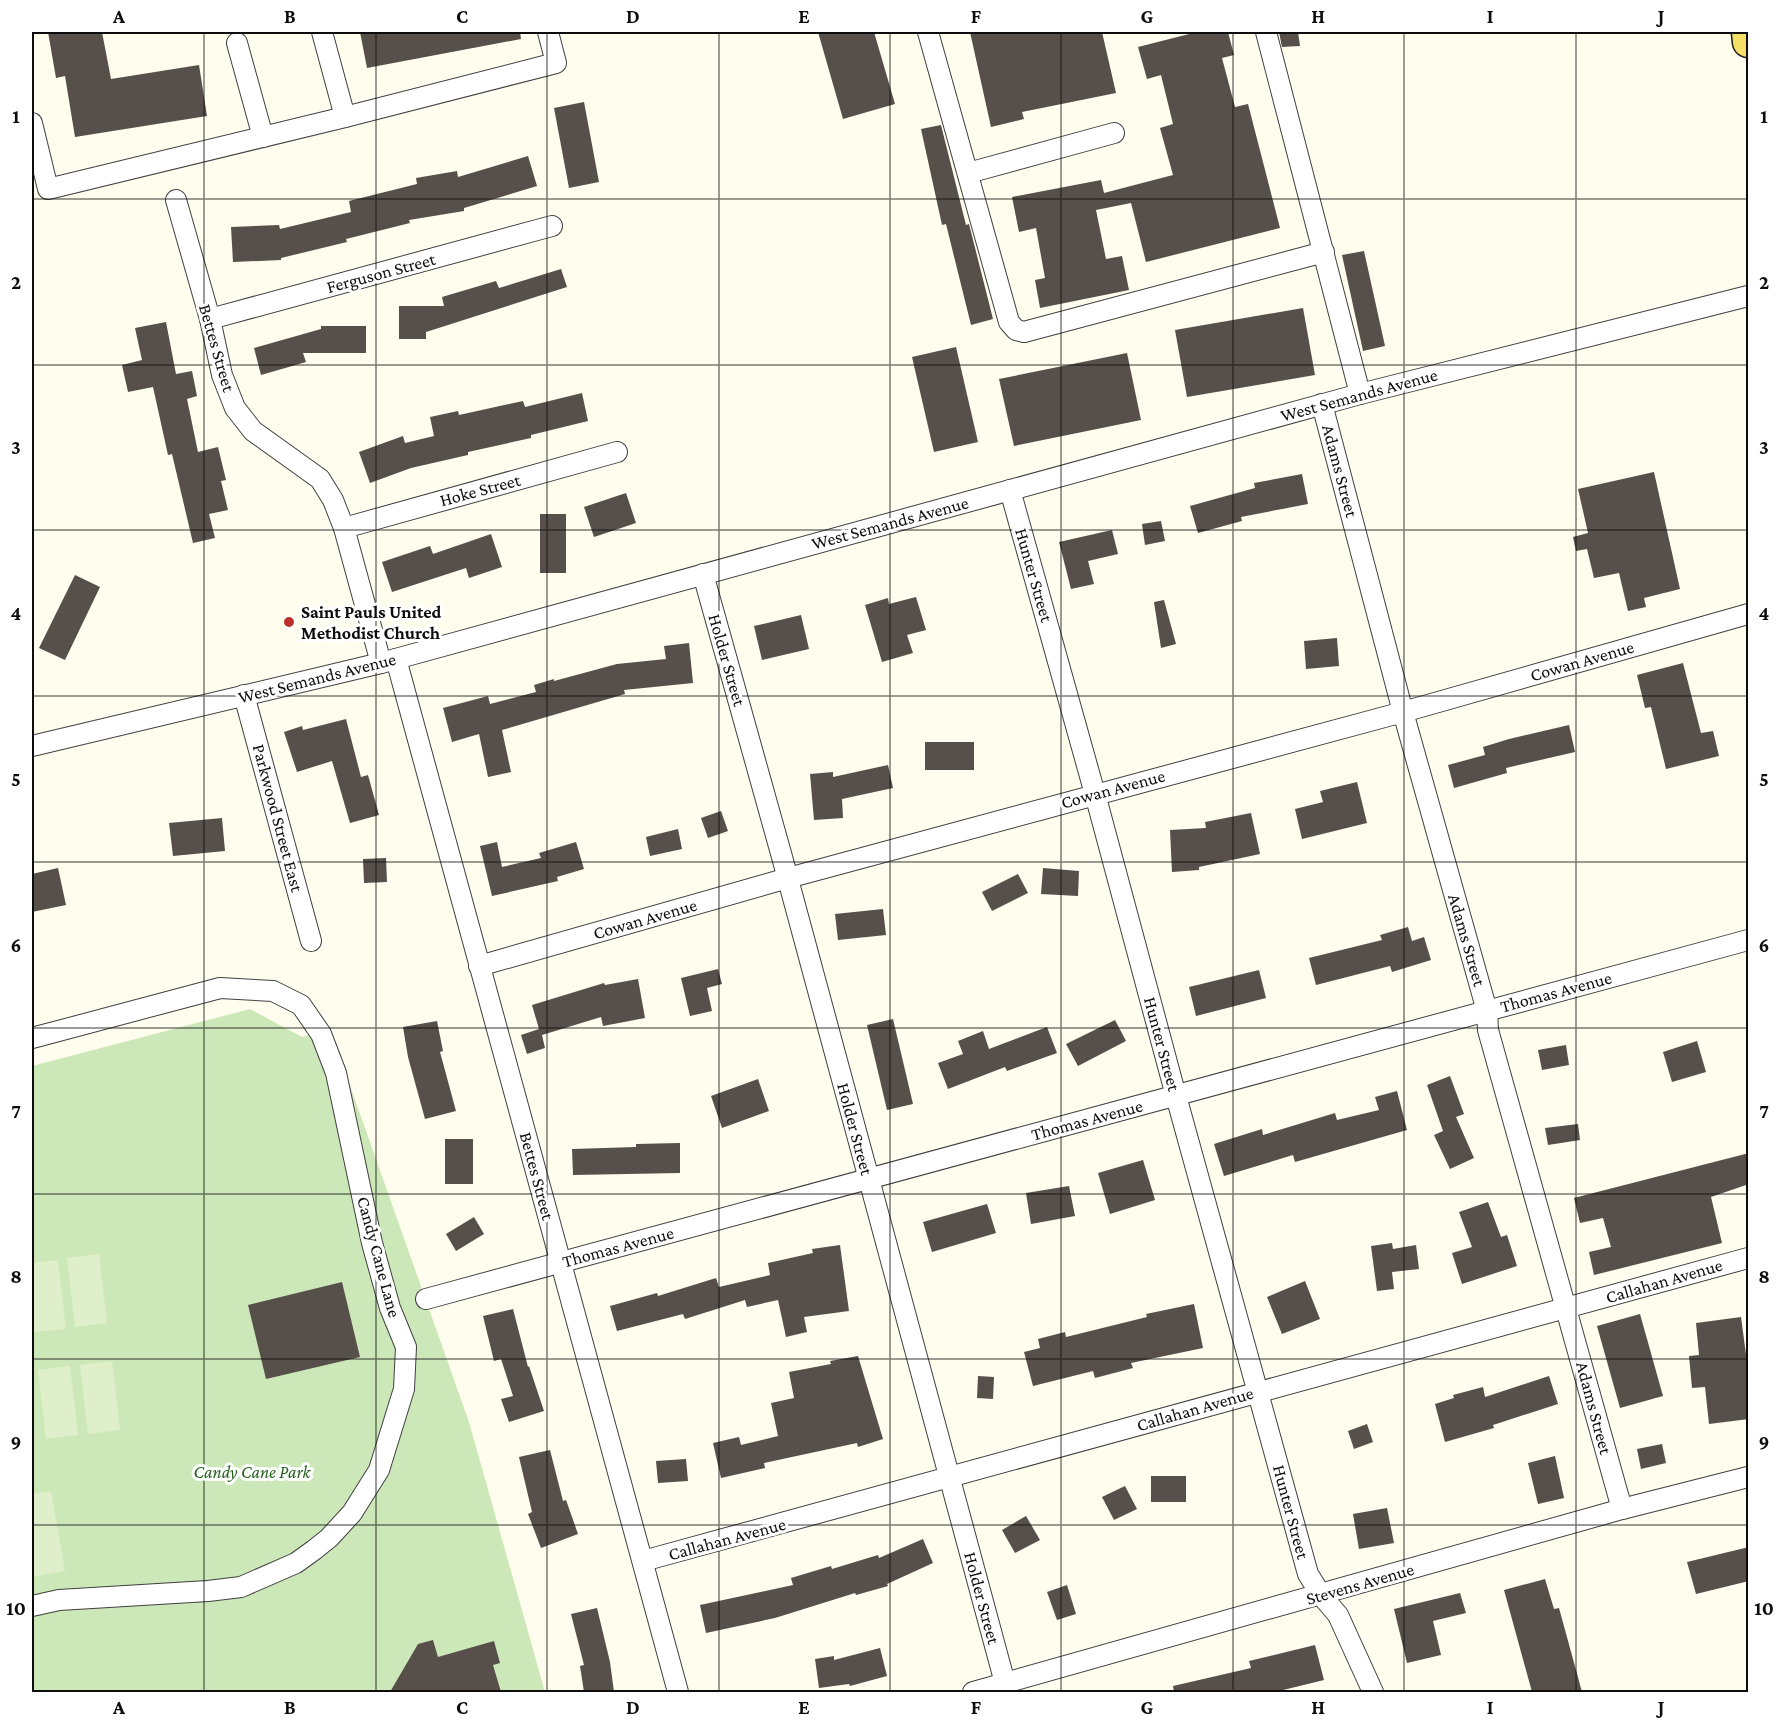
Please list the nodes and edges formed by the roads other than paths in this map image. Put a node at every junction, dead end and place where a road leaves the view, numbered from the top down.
1 (322, 32) edge
2 (548, 32) edge
3 (928, 32) edge
4 (1266, 32) edge
5 (1747, 32) edge
6 (1749, 42) edge
7 (237, 43) dead end
8 (345, 117) junction
9 (32, 123) edge
10 (1114, 133) dead end
11 (263, 137) junction
12 (968, 173) junction
13 (176, 200) dead end
14 (552, 226) dead end
15 (1324, 252) junction
16 (1749, 296) edge
17 (210, 319) junction
18 (1360, 394) junction
19 (1322, 404) junction
20 (617, 452) dead end
21 (1010, 490) junction
22 (344, 528) junction
23 (703, 574) junction
24 (1749, 614) edge
25 (388, 661) junction
26 (244, 695) junction
27 (1403, 712) junction
28 (32, 746) edge
29 (1095, 794) junction
30 (788, 878) junction
31 (1749, 940) edge
32 (311, 941) dead end
33 (479, 966) junction
34 (1487, 1011) junction
35 (32, 1038) edge
36 (1176, 1096) junction
37 (868, 1180) junction
38 (1749, 1258) edge
39 (561, 1263) junction
40 (426, 1299) dead end
41 (1567, 1309) junction
42 (1258, 1392) junction
43 (1749, 1477) edge
44 (949, 1478) junction
45 (1622, 1509) junction
46 (643, 1562) junction
47 (1321, 1595) junction
48 (32, 1605) edge
49 (1005, 1683) junction
50 (678, 1692) edge
51 (973, 1692) edge
52 (1373, 1692) edge

1 - 8 street
2 - 8 street
3 - 12 street
4 - 15 street
5 - 6 main road
7 - 11 street
8 - 11 street
9 - 11 street
10 - 12 street
12 - 15 street
13 - 17 street, Bettes Street
14 - 17 street, Ferguson Street
15 - 18 street
16 - 18 street, West Semands Avenue
17 - 22 street, Bettes Street
18 - 19 street, West Semands Avenue
19 - 21 street, West Semands Avenue
19 - 27 street, Adams Street
20 - 22 street, Hoke Street
21 - 23 street, West Semands Avenue
21 - 29 street, Hunter Street
22 - 25 street, Bettes Street
23 - 25 street, West Semands Avenue
23 - 30 street, Holder Street
24 - 27 street, Cowan Avenue
25 - 26 street, West Semands Avenue
25 - 33 street, Bettes Street
26 - 28 street, West Semands Avenue
26 - 32 street, Parkwood Street East
27 - 29 street, Cowan Avenue
27 - 34 street, Adams Street
29 - 30 street, Cowan Avenue
29 - 36 street, Hunter Street
30 - 33 street, Cowan Avenue
30 - 37 street, Holder Street
31 - 34 street, Thomas Avenue
33 - 39 street, Bettes Street
34 - 36 street, Thomas Avenue
34 - 41 street, Adams Street
35 - 48 street, Candy Cane Lane
36 - 37 street, Thomas Avenue
36 - 42 street, Hunter Street
37 - 39 street, Thomas Avenue
37 - 44 street, Holder Street
38 - 41 street, Callahan Avenue
39 - 40 street, Thomas Avenue
39 - 46 street, Bettes Street
41 - 42 street, Callahan Avenue
41 - 45 street, Adams Street
42 - 44 street, Callahan Avenue
42 - 47 street, Hunter Street
43 - 45 street, Stevens Avenue
44 - 46 street, Callahan Avenue
44 - 49 street, Holder Street
45 - 47 street, Stevens Avenue
46 - 50 street, Bettes Street
47 - 49 street, Stevens Avenue
47 - 52 street, Hunter Street
49 - 51 street, Stevens Avenue

